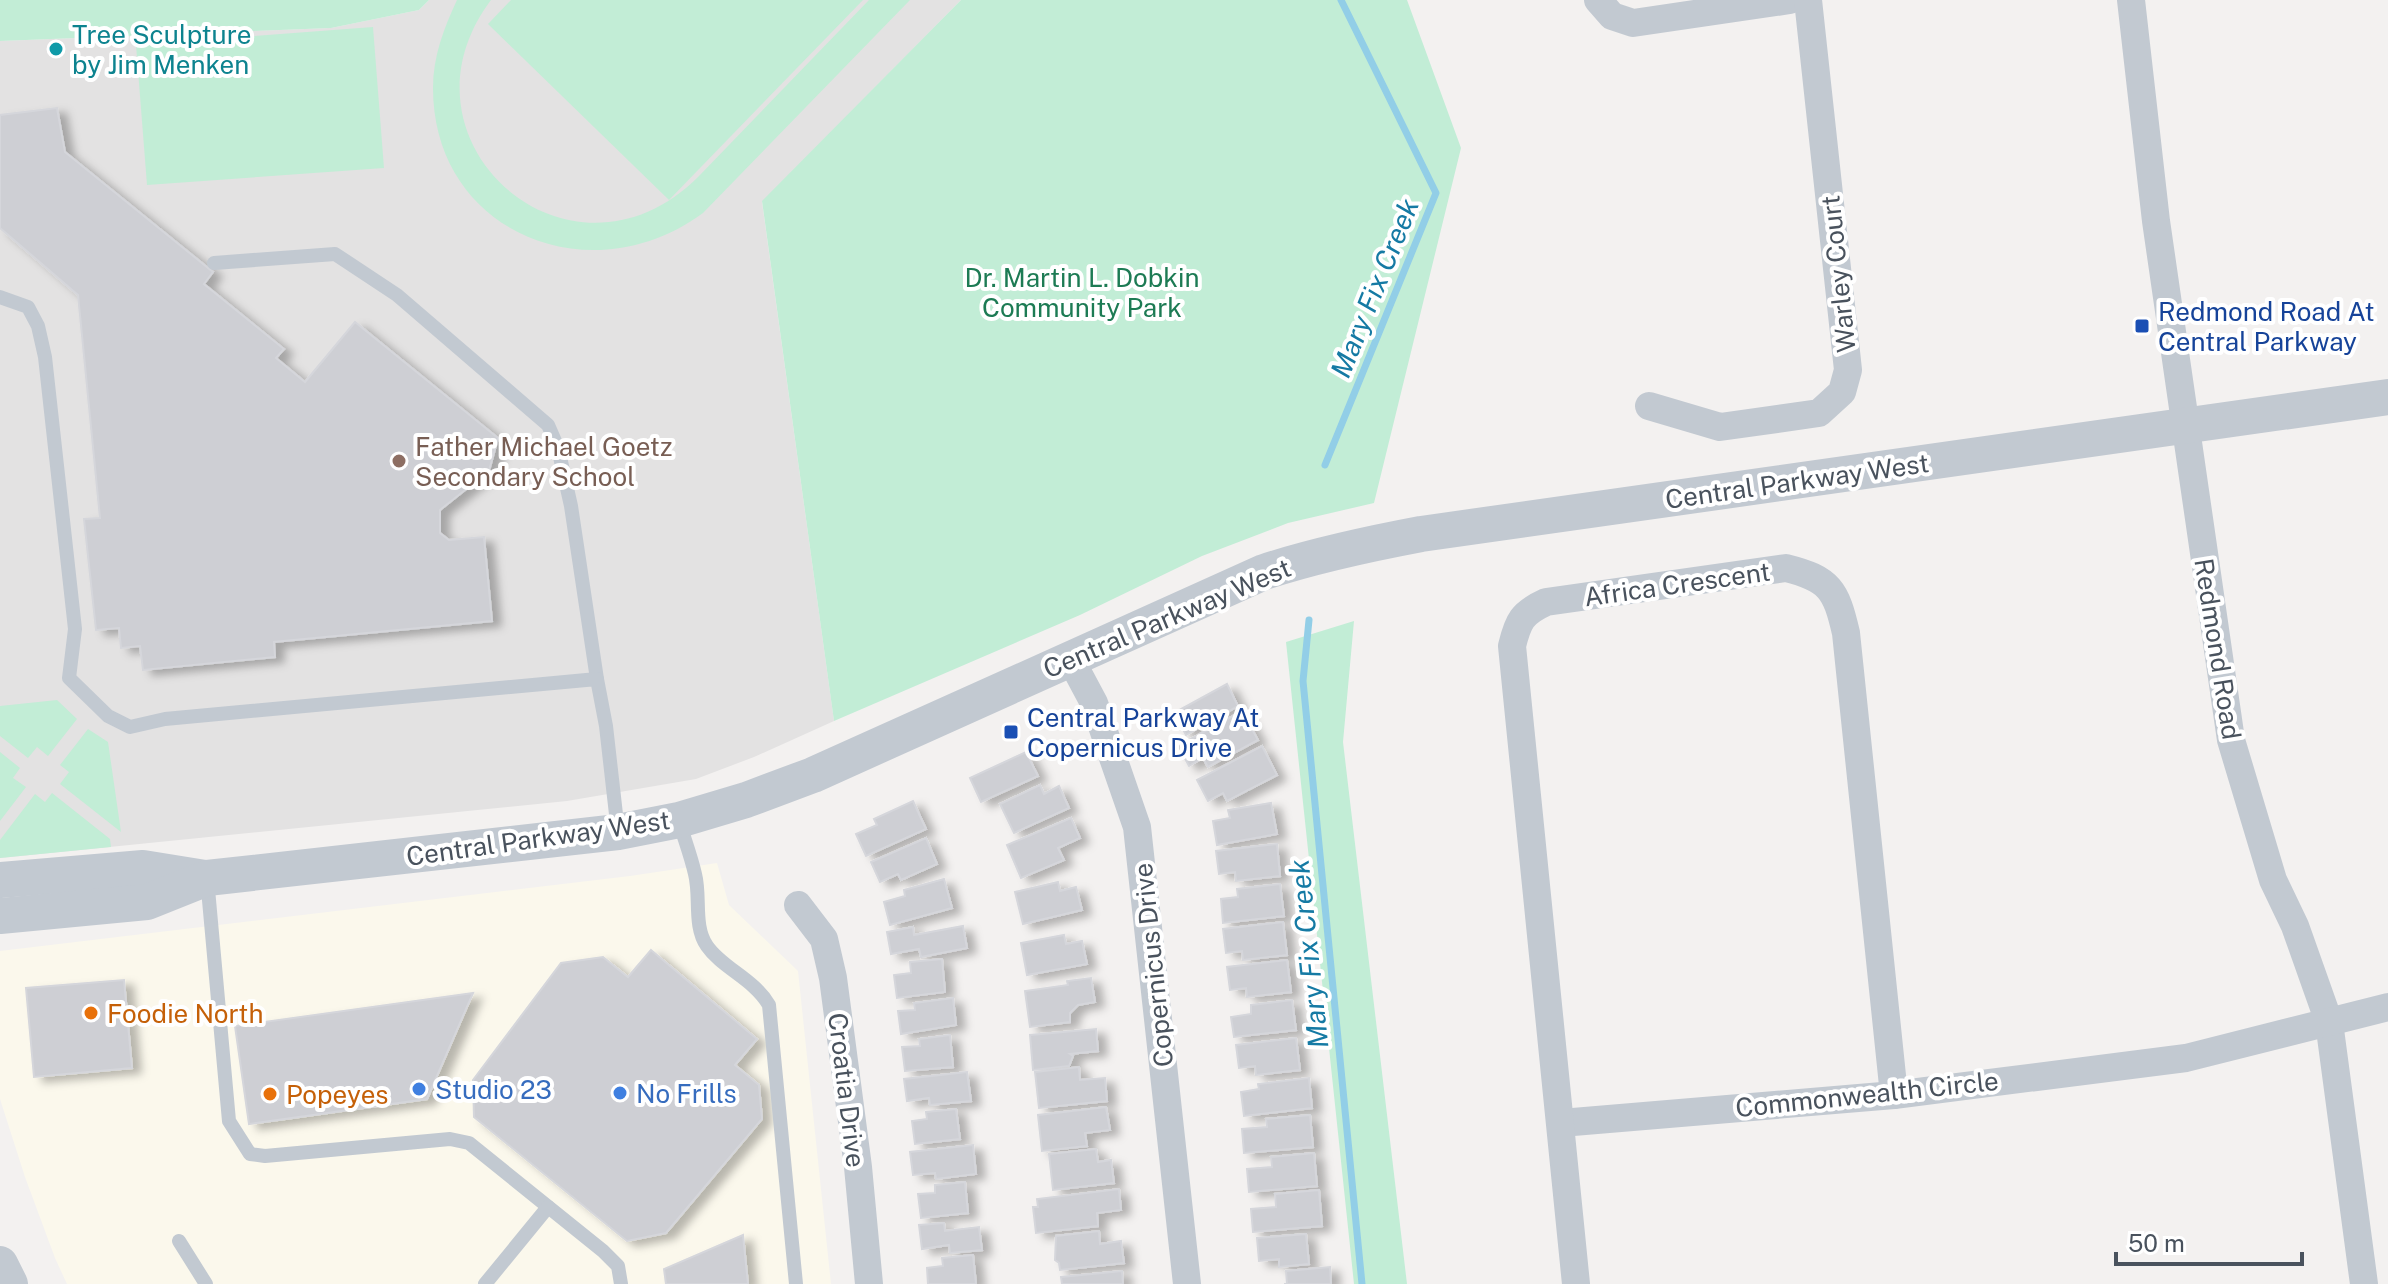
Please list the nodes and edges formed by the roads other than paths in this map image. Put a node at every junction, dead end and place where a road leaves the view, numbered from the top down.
1 (1598, 0) edge
2 (1790, 0) edge
3 (1808, 0) edge
4 (2131, 0) edge
5 (214, 263) dead end
6 (0, 297) edge
7 (2388, 397) edge
8 (1649, 406) dead end
9 (2184, 426) junction
10 (1070, 658) junction
11 (597, 679) junction
12 (679, 820) junction
13 (618, 832) junction
14 (207, 878) junction
15 (0, 880) edge
16 (798, 905) dead end
17 (0, 916) edge
18 (2388, 1007) edge
19 (2329, 1022) junction
20 (1894, 1095) junction
21 (1561, 1123) junction
22 (548, 1207) junction
23 (179, 1241) dead end
24 (0, 1264) edge
25 (198, 1277) edge
26 (10, 1284) edge
27 (206, 1284) edge
28 (485, 1284) edge
29 (621, 1284) edge
30 (796, 1284) edge
31 (869, 1284) edge
32 (1187, 1284) edge
33 (1576, 1284) edge
34 (2364, 1284) edge

1 - 2 street
3 - 8 street, Warley Court
4 - 9 street, Redmond Road
5 - 11 lane
6 - 11 lane
7 - 9 street, Central Parkway West
9 - 10 street, Central Parkway West
9 - 19 street, Redmond Road
10 - 12 street, Central Parkway West
10 - 32 street, Copernicus Drive
11 - 13 lane
12 - 13 street, Central Parkway West
12 - 30 lane
13 - 14 street, Central Parkway West
14 - 15 street, Central Parkway West
14 - 17 street, Central Parkway West
14 - 22 lane
16 - 31 street, Croatia Drive
18 - 19 street, Commonwealth Circle
19 - 20 street, Commonwealth Circle
19 - 34 street, Redmond Road
20 - 21 street, Commonwealth Circle
20 - 21 street, Africa Crescent
21 - 33 street
22 - 28 lane
22 - 29 lane
23 - 25 lane
24 - 26 street
25 - 27 lane

